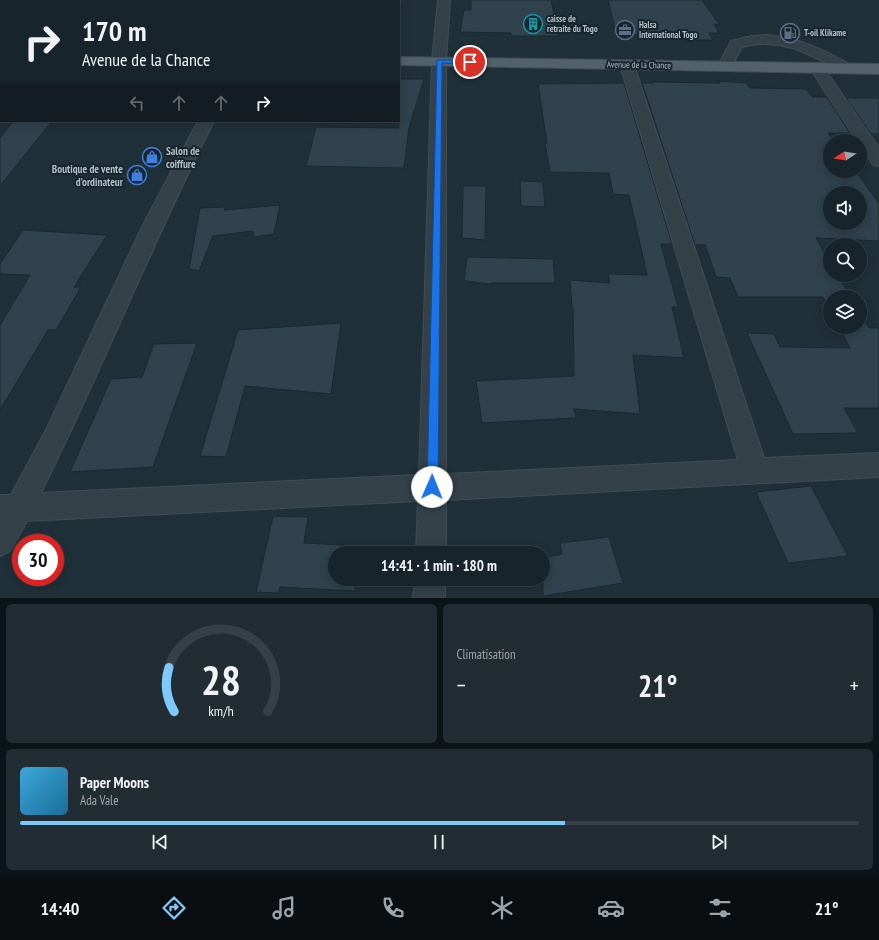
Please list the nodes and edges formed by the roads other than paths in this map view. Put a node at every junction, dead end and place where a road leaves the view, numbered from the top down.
1 (444, 0) edge
2 (400, 60) edge
3 (439, 61) junction
4 (627, 65) junction
5 (724, 66) junction
6 (817, 68) junction
7 (846, 68) junction
8 (879, 69) edge
9 (205, 122) edge
10 (879, 161) edge
11 (879, 465) edge
12 (755, 471) junction
13 (432, 487) junction
14 (10, 508) edge
15 (0, 541) edge
16 (430, 546) edge
17 (430, 586) edge
18 (429, 598) edge

1 - 3 street
2 - 3 main road, Avenue de la Chance
3 - 4 main road, Avenue de la Chance
3 - 13 street
4 - 5 main road, Avenue de la Chance
4 - 12 street
5 - 6 main road, Avenue de la Chance
5 - 7 street
6 - 7 main road, Avenue de la Chance
6 - 10 street
7 - 8 main road, Avenue de la Chance
9 - 14 street
11 - 12 street
12 - 13 street
13 - 14 street
13 - 16 street
14 - 15 street
17 - 18 street

